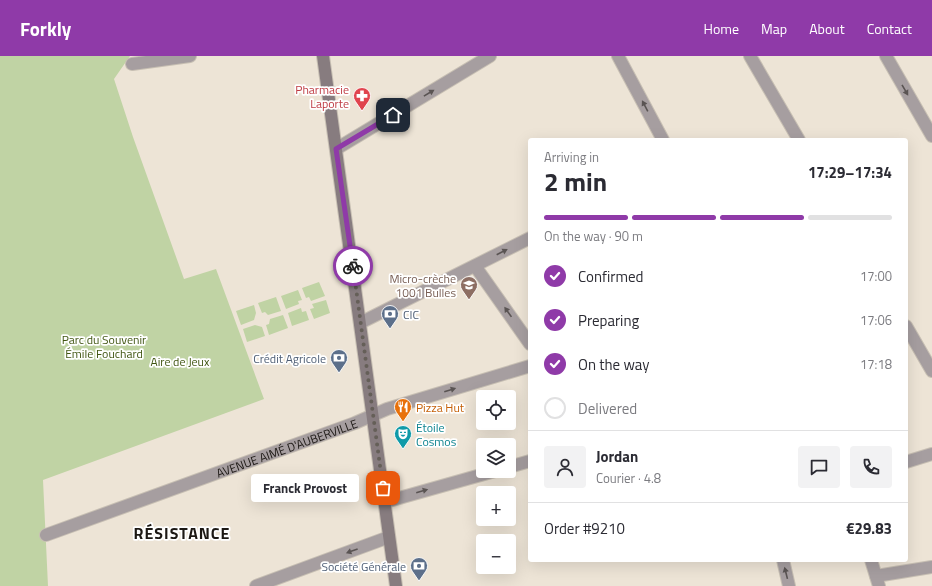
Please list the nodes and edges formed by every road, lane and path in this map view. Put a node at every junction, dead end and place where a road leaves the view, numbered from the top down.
1 (190, 56) edge
2 (322, 56) edge
3 (490, 56) edge
4 (618, 56) edge
5 (750, 56) edge
6 (886, 56) edge
7 (132, 64) dead end
8 (932, 136) edge
9 (662, 138) edge
10 (798, 138) edge
11 (336, 149) junction
12 (528, 239) edge
13 (475, 266) junction
14 (360, 323) junction
15 (908, 329) edge
16 (528, 341) edge
17 (528, 367) edge
18 (932, 371) edge
19 (372, 414) junction
20 (932, 454) edge
21 (908, 461) edge
22 (528, 462) edge
23 (516, 465) edge
24 (476, 476) edge
25 (385, 502) junction
26 (46, 535) dead end
27 (389, 537) junction
28 (784, 562) edge
29 (872, 562) edge
30 (932, 567) edge
31 (877, 581) edge
32 (256, 586) edge
33 (396, 586) edge
34 (790, 586) edge

1 - 7 street
2 - 11 street
11 -> 3 street
9 -> 4 street
5 - 10 street
6 -> 8 street
11 - 14 street
13 -> 12 street
13 - 14 street
16 -> 13 street
14 - 19 street
15 - 18 street
19 -> 17 street, AVENUE AIMÉ D'AUBERVILLE
19 - 25 street
19 - 26 street, AVENUE AIMÉ D'AUBERVILLE
20 - 21 street
22 - 23 street
25 -> 24 street
25 - 27 street
27 -> 32 street
27 - 33 street
34 -> 28 street
29 - 31 street
30 - 31 street

